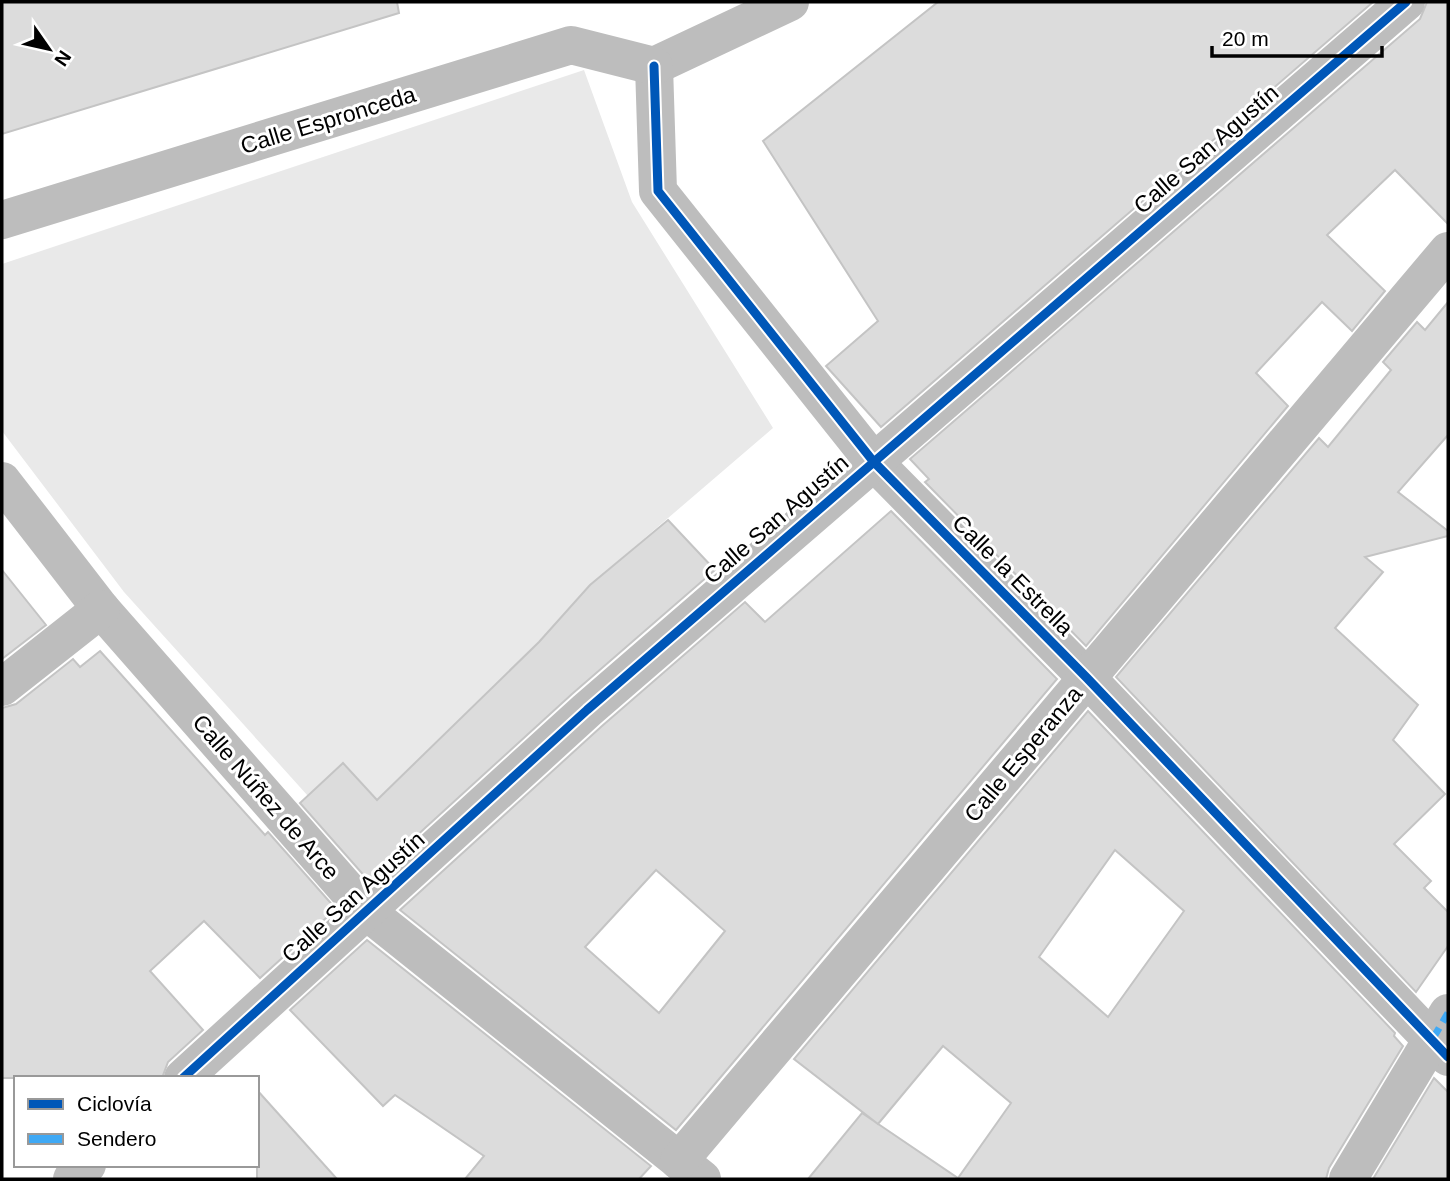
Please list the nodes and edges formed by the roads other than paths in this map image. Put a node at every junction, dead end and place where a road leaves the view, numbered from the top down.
1 (790, 2) edge
2 (1405, 2) edge
3 (654, 66) junction
4 (2, 220) edge
5 (1448, 250) edge
6 (873, 461) junction
7 (2, 481) edge
8 (101, 609) junction
9 (1087, 678) junction
10 (2, 687) edge
11 (366, 911) junction
12 (1443, 1037) edge
13 (185, 1076) edge
14 (85, 1167) edge
15 (690, 1170) edge
16 (72, 1179) edge
17 (1348, 1179) edge

1 - 3 street
2 - 6 street, Calle San Agustín
3 - 4 street, Calle Espronceda
3 - 6 street, Calle la Estrella
5 - 9 street, Calle Esperanza
6 - 9 street, Calle la Estrella
6 - 11 street, Calle San Agustín
7 - 8 street, Calle Núñez de Arce
8 - 10 street
8 - 11 street, Calle Núñez de Arce
9 - 12 street, Calle la Estrella
9 - 15 street, Calle Esperanza
11 - 13 street, Calle San Agustín
11 - 15 street, Calle Núñez de Arce
12 - 17 street
14 - 16 street

